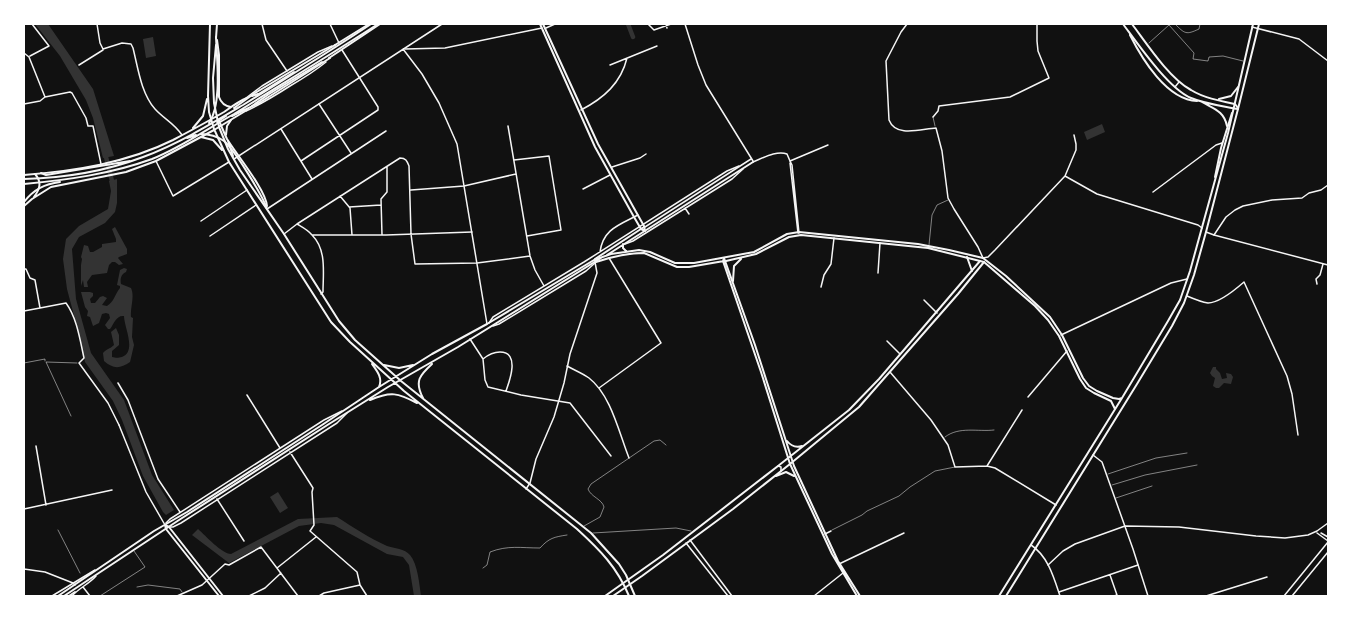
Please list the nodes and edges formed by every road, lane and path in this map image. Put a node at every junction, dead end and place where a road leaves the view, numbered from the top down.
1 (32, 24) edge
2 (97, 24) edge
3 (210, 24) edge
4 (217, 24) edge
5 (262, 24) edge
6 (330, 24) edge
7 (370, 24) edge
8 (379, 24) edge
9 (442, 24) edge
10 (540, 24) edge
11 (543, 24) edge
12 (555, 24) edge
13 (648, 24) edge
14 (671, 24) edge
15 (684, 24) edge
16 (907, 24) edge
17 (1037, 24) edge
18 (1123, 24) edge
19 (1132, 24) edge
20 (1175, 24) edge
21 (1200, 24) edge
22 (1259, 24) edge
23 (667, 26) edge
24 (1253, 26) edge
25 (542, 28) junction
26 (545, 28) junction
27 (1258, 28) junction
28 (1129, 32) junction
29 (216, 37) junction
30 (339, 43) junction
31 (1148, 44) junction
32 (335, 45) junction
33 (657, 46) dead end
34 (103, 49) junction
35 (403, 49) junction
36 (342, 50) junction
37 (24, 53) edge
38 (29, 56) junction
39 (330, 58) junction
40 (628, 58) junction
41 (1244, 61) junction
42 (1328, 61) edge
43 (79, 65) dead end
44 (610, 65) dead end
45 (287, 71) junction
46 (360, 77) junction
47 (1180, 82) junction
48 (1175, 87) junction
49 (1238, 87) junction
50 (208, 94) junction
51 (258, 94) junction
52 (46, 97) junction
53 (254, 97) junction
54 (245, 98) junction
55 (1215, 100) junction
56 (1199, 101) junction
57 (257, 102) junction
58 (24, 104) edge
59 (319, 104) junction
60 (1235, 104) junction
61 (214, 107) junction
62 (232, 107) junction
63 (209, 108) junction
64 (1234, 108) junction
65 (1238, 109) junction
66 (581, 110) junction
67 (244, 112) junction
68 (216, 116) junction
69 (933, 117) joint
70 (211, 119) junction
71 (232, 119) junction
72 (219, 120) junction
73 (215, 124) junction
74 (220, 126) junction
75 (508, 126) dead end
76 (1227, 126) junction
77 (936, 128) junction
78 (280, 129) junction
79 (215, 130) junction
80 (386, 131) dead end
81 (188, 132) junction
82 (182, 135) junction
83 (339, 135) junction
84 (1074, 135) dead end
85 (195, 136) junction
86 (200, 137) junction
87 (227, 139) junction
88 (193, 141) junction
89 (1222, 143) junction
90 (828, 145) dead end
91 (170, 146) junction
92 (156, 152) junction
93 (351, 153) junction
94 (225, 154) junction
95 (646, 154) dead end
96 (239, 156) junction
97 (234, 159) junction
98 (752, 159) junction
99 (514, 160) junction
100 (156, 161) junction
101 (301, 161) junction
102 (790, 161) junction
103 (229, 162) junction
104 (753, 162) junction
105 (102, 164) junction
106 (742, 166) junction
107 (387, 167) junction
108 (610, 168) junction
109 (41, 173) junction
110 (35, 174) junction
111 (516, 174) junction
112 (723, 174) junction
113 (24, 175) edge
114 (610, 175) junction
115 (1065, 176) junction
116 (725, 177) junction
117 (79, 178) junction
118 (24, 179) edge
119 (312, 179) junction
120 (727, 181) junction
121 (1214, 182) junction
122 (24, 184) edge
123 (1328, 185) edge
124 (464, 186) junction
125 (583, 189) dead end
126 (247, 190) junction
127 (410, 190) junction
128 (1153, 192) dead end
129 (340, 196) junction
130 (32, 199) junction
131 (949, 200) junction
132 (24, 202) edge
133 (1208, 204) junction
134 (256, 205) junction
135 (381, 205) junction
136 (673, 205) junction
137 (1213, 205) junction
138 (24, 206) edge
139 (349, 207) junction
140 (684, 207) junction
141 (674, 208) junction
142 (267, 209) junction
143 (676, 211) junction
144 (689, 214) dead end
145 (638, 215) junction
146 (634, 217) junction
147 (201, 221) dead end
148 (297, 224) junction
149 (644, 226) junction
150 (640, 228) junction
151 (1202, 228) junction
152 (645, 231) junction
153 (472, 232) junction
154 (1206, 232) junction
155 (798, 233) junction
156 (284, 234) junction
157 (411, 234) junction
158 (312, 235) junction
159 (352, 235) junction
160 (382, 235) junction
161 (1214, 235) junction
162 (210, 236) dead end
163 (527, 236) junction
164 (834, 238) junction
165 (880, 243) junction
166 (623, 244) junction
167 (928, 246) junction
168 (600, 252) junction
169 (626, 252) junction
170 (530, 256) junction
171 (604, 256) junction
172 (592, 257) junction
173 (967, 257) junction
174 (609, 258) junction
175 (741, 258) junction
176 (983, 258) junction
177 (725, 260) junction
178 (980, 260) junction
179 (594, 261) junction
180 (984, 262) junction
181 (477, 263) junction
182 (1323, 264) junction
183 (1328, 265) edge
184 (24, 269) edge
185 (972, 270) junction
186 (878, 273) dead end
187 (975, 274) junction
188 (563, 280) junction
189 (1187, 280) junction
190 (733, 281) junction
191 (1317, 284) dead end
192 (544, 286) junction
193 (821, 287) dead end
194 (321, 294) junction
195 (1187, 296) junction
196 (531, 299) junction
197 (924, 300) dead end
198 (40, 308) junction
199 (24, 311) edge
200 (937, 313) junction
201 (487, 324) junction
202 (489, 327) junction
203 (1060, 335) junction
204 (470, 340) junction
205 (887, 341) dead end
206 (1067, 351) junction
207 (900, 354) junction
208 (483, 359) junction
209 (369, 360) junction
210 (434, 361) junction
211 (46, 362) junction
212 (24, 363) edge
213 (79, 363) junction
214 (383, 364) junction
215 (417, 364) junction
216 (567, 366) junction
217 (890, 372) junction
218 (396, 377) junction
219 (391, 380) junction
220 (401, 381) junction
221 (118, 384) dead end
222 (395, 384) junction
223 (378, 387) junction
224 (599, 388) junction
225 (506, 391) junction
226 (247, 395) dead end
227 (1028, 398) dead end
228 (1122, 398) junction
229 (423, 399) junction
230 (559, 401) junction
231 (366, 402) junction
232 (421, 405) junction
233 (1022, 410) dead end
234 (1115, 410) junction
235 (71, 416) dead end
236 (994, 430) dead end
237 (1298, 435) dead end
238 (944, 438) junction
239 (786, 440) junction
240 (805, 444) junction
241 (666, 445) dead end
242 (36, 446) dead end
243 (287, 446) junction
244 (280, 448) junction
245 (800, 449) junction
246 (289, 451) junction
247 (803, 453) junction
248 (1187, 453) dead end
249 (611, 456) dead end
250 (1093, 456) junction
251 (789, 457) junction
252 (629, 458) junction
253 (791, 463) junction
254 (1197, 465) dead end
255 (778, 466) junction
256 (987, 466) junction
257 (955, 467) junction
258 (781, 471) junction
259 (1106, 474) junction
260 (773, 477) junction
261 (796, 478) junction
262 (235, 479) junction
263 (530, 483) junction
264 (1111, 486) junction
265 (1152, 486) dead end
266 (233, 487) junction
267 (526, 489) junction
268 (112, 490) dead end
269 (541, 492) junction
270 (536, 497) junction
271 (1115, 498) junction
272 (217, 499) junction
273 (46, 505) junction
274 (1056, 505) junction
275 (24, 509) edge
276 (180, 512) junction
277 (187, 513) junction
278 (713, 516) junction
279 (716, 521) junction
280 (705, 523) junction
281 (1328, 523) edge
282 (165, 525) junction
283 (1125, 526) junction
284 (170, 527) junction
285 (583, 527) junction
286 (708, 527) junction
287 (166, 529) junction
288 (58, 530) dead end
289 (154, 531) junction
290 (693, 531) junction
291 (831, 531) joint
292 (591, 533) junction
293 (904, 533) dead end
294 (1317, 533) dead end
295 (1321, 533) dead end
296 (825, 534) junction
297 (157, 535) junction
298 (567, 535) dead end
299 (316, 537) junction
300 (1328, 537) edge
301 (690, 540) junction
302 (244, 541) dead end
303 (1328, 541) edge
304 (686, 543) junction
305 (1031, 545) junction
306 (1036, 548) junction
307 (134, 551) junction
308 (1327, 553) edge
309 (1314, 559) junction
310 (1319, 563) junction
311 (838, 564) junction
312 (1048, 565) junction
313 (1138, 565) junction
314 (277, 568) junction
315 (483, 568) dead end
316 (24, 570) edge
317 (80, 573) dead end
318 (281, 573) junction
319 (843, 573) junction
320 (98, 574) junction
321 (1110, 575) junction
322 (1267, 577) dead end
323 (209, 578) junction
324 (628, 580) junction
325 (207, 581) junction
326 (623, 583) junction
327 (74, 584) junction
328 (630, 584) junction
329 (360, 585) junction
330 (83, 586) junction
331 (137, 587) dead end
332 (625, 587) junction
333 (74, 591) junction
334 (1059, 592) junction
335 (183, 594) junction
336 (52, 596) edge
337 (58, 596) edge
338 (64, 596) edge
339 (68, 596) edge
340 (72, 596) edge
341 (90, 596) edge
342 (100, 596) edge
343 (177, 596) edge
344 (219, 596) edge
345 (223, 596) edge
346 (249, 596) edge
347 (298, 596) edge
348 (319, 596) edge
349 (367, 596) edge
350 (605, 596) edge
351 (613, 596) edge
352 (629, 596) edge
353 (634, 596) edge
354 (728, 596) edge
355 (732, 596) edge
356 (814, 596) edge
357 (859, 596) edge
358 (999, 596) edge
359 (1006, 596) edge
360 (1060, 596) edge
361 (1115, 596) edge
362 (1148, 596) edge
363 (1206, 596) edge
364 (1284, 596) edge
365 (1292, 596) edge

1 - 38 street
2 - 34 street
3 - 50 main road
4 - 29 main road
5 - 45 street
6 - 30 street
7 - 30 main road
7 - 72 main road
8 - 36 main road
8 - 72 main road
9 - 35 street
10 - 25 main road
11 - 26 main road
12 - 26 street
13 - 23 street
14 - 23 street
15 - 98 street
16 - 77 street
17 - 69 street
18 - 28 main road
19 - 31 main road
20 - 21 lane
22 - 27 main road
24 - 27 street
24 - 41 main road
25 - 35 street
25 - 66 main road
26 - 66 main road
27 - 42 street
27 - 65 main road
28 - 48 main road
28 - 56 main road
29 - 61 main road
29 - 62 main road
29 - 85 main road
30 - 32 main road
31 - 41 lane
31 - 47 main road
32 - 45 street
32 - 51 main road
32 - 72 main road
33 - 40 street
34 - 43 street
34 - 82 street
35 - 46 street
35 - 124 street
36 - 39 main road
36 - 46 street
37 - 38 street
38 - 52 street
39 - 57 main road
39 - 67 street
39 - 72 main road
40 - 44 street
40 - 66 street
41 - 49 main road
45 - 54 street
46 - 59 street
46 - 83 street
47 - 48 street
47 - 55 main road
48 - 56 main road
49 - 55 main road
49 - 60 main road
50 - 63 main road
50 - 81 main road
51 - 53 main road
51 - 54 main road
52 - 58 street
52 - 105 street
53 - 57 street
53 - 72 main road
54 - 62 main road
55 - 60 main road
56 - 64 main road
56 - 76 main road
57 - 67 main road
59 - 78 street
59 - 83 street
60 - 64 main road
60 - 65 main road
61 - 63 main road
61 - 68 main road
62 - 68 main road
63 - 70 main road
64 - 65 main road
64 - 76 main road
64 - 121 main road
65 - 137 main road
66 - 108 main road
66 - 114 main road
67 - 71 main road
68 - 70 main road
68 - 72 main road
69 - 77 lane
70 - 73 main road
70 - 79 main road
70 - 81 main road
71 - 74 main road
71 - 87 main road
72 - 73 main road
72 - 74 main road
72 - 85 main road
72 - 91 main road
73 - 74 main road
73 - 79 main road
74 - 79 main road
74 - 87 main road
74 - 97 main road
75 - 99 street
76 - 89 main road
77 - 131 street
78 - 96 street
78 - 101 street
79 - 86 main road
79 - 94 main road
80 - 93 street
81 - 82 main road
81 - 88 street
82 - 105 main road
83 - 93 street
83 - 101 street
84 - 115 street
85 - 117 main road
86 - 88 main road
86 - 94 main road
87 - 96 main road
87 - 97 main road
88 - 100 main road
89 - 121 main road
89 - 128 street
90 - 102 street
91 - 92 main road
91 - 142 main road
92 - 109 main road
92 - 118 main road
93 - 119 street
94 - 103 main road
95 - 108 street
96 - 97 street
96 - 142 main road
97 - 142 main road
98 - 104 street
98 - 106 street
99 - 111 street
99 - 163 street
100 - 103 street
100 - 130 main road
101 - 119 street
102 - 104 street
102 - 155 street
103 - 126 main road
104 - 120 main road
105 - 109 main road
106 - 112 street
106 - 116 street
107 - 127 street
107 - 129 street
107 - 135 street
108 - 145 main road
109 - 110 main road
110 - 113 main road
110 - 130 main road
111 - 124 street
111 - 163 street
112 - 116 street
112 - 136 street
114 - 125 street
114 - 146 main road
115 - 151 street
115 - 176 street
116 - 120 street
116 - 141 street
117 - 122 main road
117 - 132 main road
119 - 142 street
120 - 140 main road
121 - 133 main road
123 - 161 street
124 - 127 street
124 - 153 street
126 - 134 main road
126 - 147 street
127 - 157 street
129 - 139 street
129 - 148 street
130 - 138 main road
131 - 167 lane
131 - 176 street
133 - 137 street
133 - 151 main road
134 - 162 street
134 - 209 main road
135 - 139 street
135 - 160 street
136 - 141 street
136 - 149 street
137 - 154 main road
139 - 159 street
140 - 143 main road
140 - 144 street
140 - 166 street
141 - 143 street
141 - 149 street
142 - 156 main road
143 - 152 main road
145 - 146 street
145 - 149 main road
146 - 150 main road
146 - 168 street
148 - 156 street
148 - 158 street
149 - 150 main road
149 - 152 main road
150 - 152 main road
150 - 168 street
150 - 179 main road
151 - 189 main road
152 - 166 main road
153 - 157 street
153 - 181 street
154 - 161 street
154 - 195 main road
155 - 164 main road
155 - 167 main road
155 - 175 main road
155 - 177 main road
156 - 194 main road
157 - 160 street
157 - 181 street
158 - 159 street
158 - 194 street
159 - 160 street
161 - 182 street
163 - 170 street
164 - 165 main road
164 - 193 street
165 - 173 main road
165 - 186 street
166 - 169 main road
166 - 171 main road
167 - 176 main road
168 - 172 street
169 - 171 main road
169 - 177 main road
170 - 181 street
170 - 192 street
171 - 179 main road
172 - 179 main road
172 - 188 street
173 - 178 main road
173 - 185 main road
174 - 177 main road
174 - 179 main road
174 - 224 street
175 - 177 main road
175 - 190 main road
176 - 178 main road
176 - 180 main road
176 - 203 main road
177 - 190 main road
177 - 251 main road
178 - 180 main road
178 - 185 main road
179 - 188 main road
179 - 188 street
179 - 216 street
180 - 187 main road
180 - 203 main road
181 - 201 street
182 - 183 street
182 - 191 street
184 - 198 street
185 - 187 street
185 - 200 main road
187 - 217 main road
188 - 192 street
188 - 196 main road
188 - 196 street
189 - 203 street
189 - 228 main road
190 - 239 main road
192 - 196 street
194 - 214 main road
195 - 237 street
195 - 250 main road
196 - 201 main road
196 - 202 main road
197 - 200 street
198 - 199 street
198 - 213 street
200 - 207 main road
201 - 202 main road
201 - 215 main road
202 - 204 main road
203 - 206 main road
203 - 228 main road
204 - 208 street
204 - 210 main road
205 - 207 street
206 - 227 street
206 - 234 main road
207 - 240 main road
208 - 225 street
208 - 225 street
209 - 219 main road
209 - 223 main road
210 - 220 main road
210 - 229 main road
211 - 212 lane
211 - 213 lane
211 - 235 lane
213 - 282 street
214 - 215 main road
214 - 218 main road
215 - 218 main road
216 - 224 street
216 - 230 street
217 - 238 street
217 - 247 main road
218 - 219 main road
218 - 220 main road
219 - 222 main road
219 - 223 main road
220 - 222 main road
220 - 229 main road
221 - 276 street
222 - 231 main road
222 - 232 main road
223 - 243 main road
224 - 252 street
225 - 230 street
226 - 244 street
228 - 234 main road
229 - 263 main road
230 - 249 street
230 - 263 street
231 - 232 main road
231 - 246 main road
232 - 267 main road
233 - 256 street
234 - 274 main road
236 - 238 lane
238 - 257 street
239 - 240 main road
239 - 251 main road
240 - 245 main road
241 - 252 lane
242 - 273 street
243 - 244 street
243 - 262 main road
244 - 262 street
245 - 247 street
245 - 251 main road
246 - 266 main road
246 - 299 street
247 - 253 main road
248 - 259 lane
250 - 259 street
250 - 306 main road
251 - 253 main road
251 - 255 main road
252 - 285 lane
253 - 258 main road
253 - 261 main road
253 - 296 main road
254 - 264 lane
255 - 258 street
255 - 278 main road
256 - 257 street
256 - 274 street
257 - 291 lane
258 - 260 main road
259 - 264 street
260 - 261 main road
260 - 279 main road
261 - 311 main road
262 - 277 main road
263 - 267 street
263 - 269 main road
264 - 271 street
265 - 271 lane
266 - 272 street
266 - 277 main road
267 - 270 main road
268 - 273 street
269 - 270 main road
269 - 285 main road
270 - 326 main road
271 - 283 street
272 - 277 street
272 - 302 street
273 - 275 street
274 - 305 main road
276 - 277 street
276 - 282 street
277 - 282 main road
277 - 284 main road
278 - 279 street
278 - 280 main road
279 - 286 main road
280 - 286 street
280 - 290 main road
281 - 283 street
282 - 284 main road
282 - 287 main road
282 - 289 main road
283 - 312 street
283 - 313 street
284 - 287 main road
284 - 323 main road
285 - 292 main road
286 - 301 main road
287 - 297 main road
287 - 325 main road
288 - 317 lane
289 - 297 main road
289 - 327 main road
290 - 292 lane
290 - 324 main road
291 - 296 street
292 - 324 main road
293 - 311 street
294 - 303 street
295 - 300 street
296 - 311 main road
297 - 307 main road
298 - 315 lane
299 - 314 street
299 - 329 street
301 - 304 main road
301 - 355 street
303 - 309 street
304 - 328 main road
304 - 354 street
305 - 306 street
305 - 358 main road
306 - 312 street
306 - 359 main road
307 - 320 main road
307 - 342 lane
308 - 310 street
309 - 310 street
309 - 364 street
310 - 365 street
311 - 319 main road
311 - 357 main road
312 - 334 street
313 - 321 street
313 - 362 street
314 - 318 street
314 - 323 street
316 - 327 street
318 - 346 street
318 - 347 street
319 - 356 street
319 - 357 main road
320 - 330 street
320 - 333 main road
321 - 334 street
321 - 361 street
322 - 363 street
323 - 325 street
323 - 345 main road
324 - 326 main road
324 - 328 main road
325 - 335 street
325 - 344 main road
326 - 332 main road
326 - 350 main road
327 - 336 street
327 - 337 main road
328 - 332 main road
328 - 353 main road
329 - 348 street
329 - 349 street
330 - 333 street
330 - 341 street
331 - 335 lane
332 - 351 main road
332 - 352 main road
333 - 338 main road
333 - 339 main road
333 - 340 street
334 - 360 street
335 - 343 street

